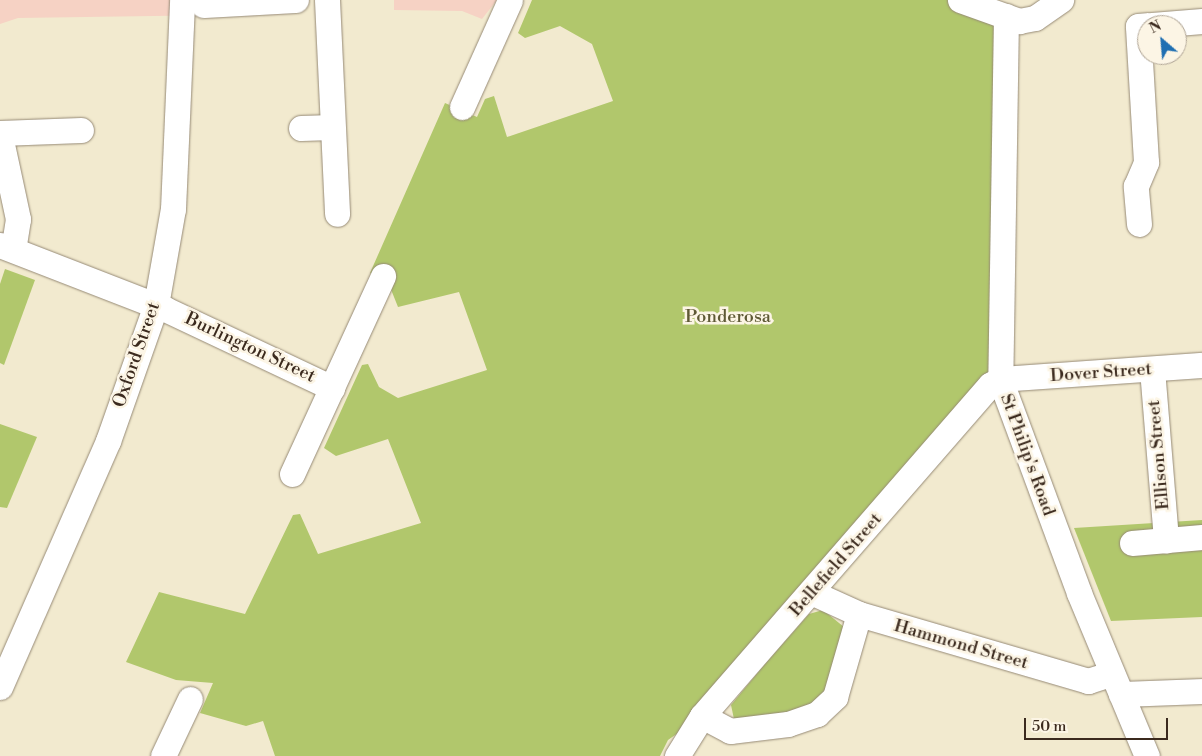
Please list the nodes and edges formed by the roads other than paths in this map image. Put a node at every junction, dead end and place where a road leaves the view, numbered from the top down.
1 (296, 0) edge
2 (326, 0) edge
3 (510, 0) edge
4 (960, 0) edge
5 (1061, 0) edge
6 (193, 2) edge
7 (1006, 16) junction
8 (1202, 21) edge
9 (1187, 22) edge
10 (1146, 65) edge
11 (462, 107) dead end
12 (332, 126) junction
13 (301, 128) dead end
14 (81, 130) dead end
15 (0, 134) edge
16 (337, 214) dead end
17 (1139, 224) dead end
18 (7, 247) edge
19 (383, 276) dead end
20 (156, 305) junction
21 (1202, 365) edge
22 (1152, 369) junction
23 (1000, 379) junction
24 (332, 388) junction
25 (292, 474) dead end
26 (1202, 537) edge
27 (1166, 540) junction
28 (1132, 543) dead end
29 (813, 593) junction
30 (859, 614) junction
31 (1116, 683) junction
32 (0, 687) edge
33 (1202, 691) edge
34 (190, 699) dead end
35 (702, 716) junction
36 (163, 756) edge
37 (677, 756) edge
38 (1147, 756) edge

1 - 6 street
2 - 12 street
3 - 11 street
4 - 7 street
5 - 7 street
6 - 20 street, Oxford Street
7 - 23 street, St Philip's Road
8 - 9 street
10 - 17 street
12 - 13 street
12 - 16 street
14 - 15 street
15 - 18 street
18 - 20 street, Burlington Street
19 - 24 street
20 - 24 street, Burlington Street
20 - 32 street, Oxford Street
21 - 22 street, Dover Street
22 - 23 street, Dover Street
22 - 27 street, Ellison Street
23 - 29 street, Bellefield Street
23 - 31 street, St Philip's Road
24 - 25 street
26 - 27 street
27 - 28 street
29 - 30 street, Hammond Street
29 - 35 street, Bellefield Street
30 - 31 street, Hammond Street
30 - 35 street
31 - 33 street, Hammond Street
31 - 38 street, St Philip's Road
34 - 36 street
35 - 37 street, Bellefield Street

